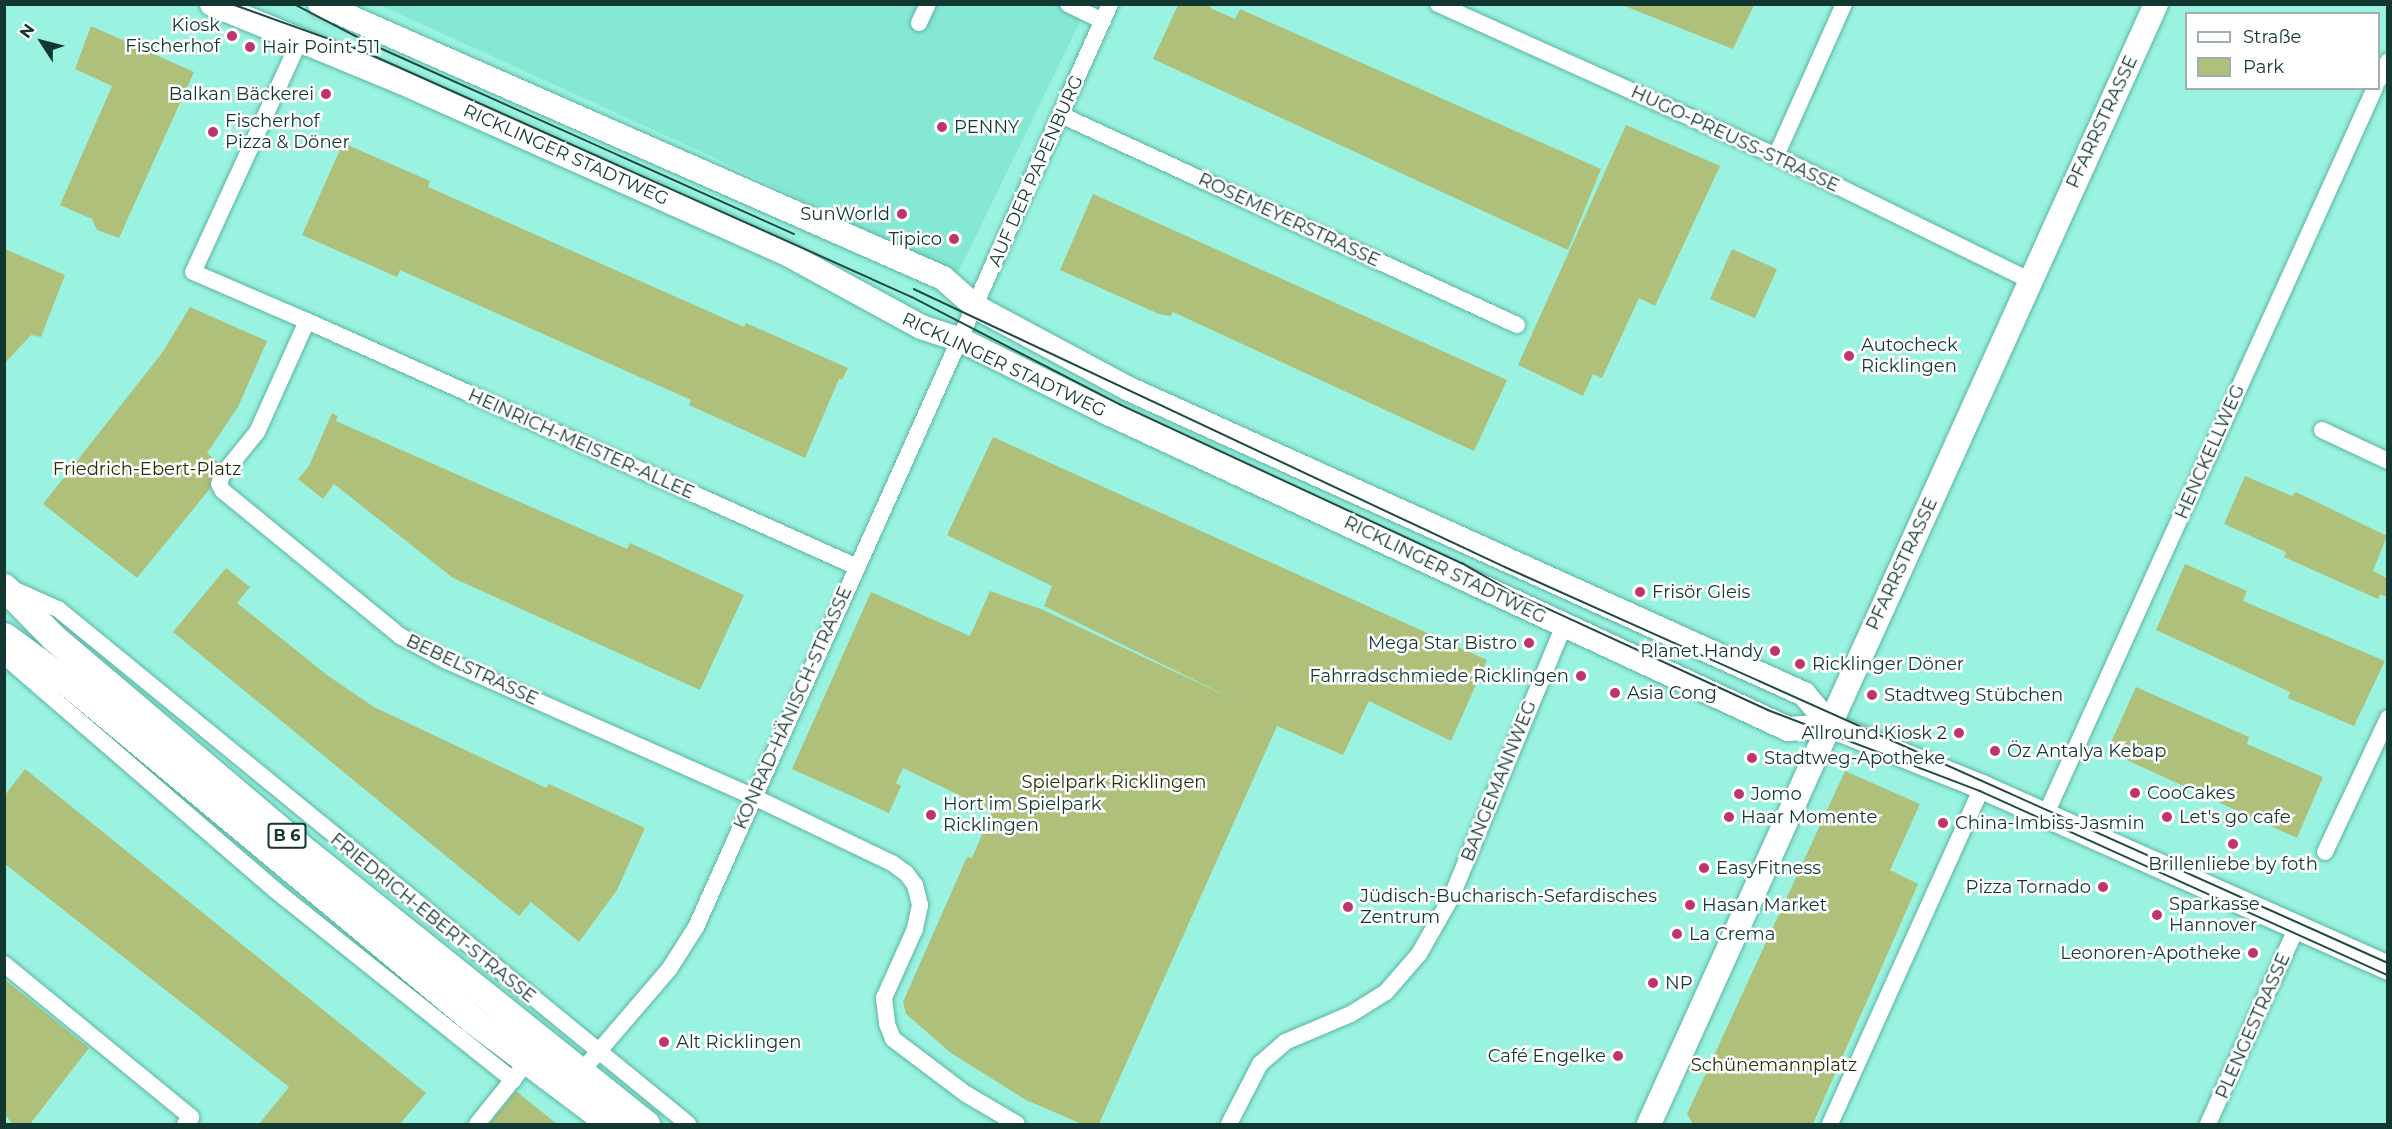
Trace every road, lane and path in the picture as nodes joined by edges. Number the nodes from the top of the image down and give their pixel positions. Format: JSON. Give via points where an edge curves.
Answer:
{"nodes":[{"id":1,"x":212,"y":4,"type":"edge"},
{"id":2,"x":321,"y":4,"type":"edge"},
{"id":3,"x":928,"y":4,"type":"edge"},
{"id":4,"x":1068,"y":4,"type":"edge"},
{"id":5,"x":1110,"y":4,"type":"edge"},
{"id":6,"x":1438,"y":4,"type":"edge"},
{"id":7,"x":1844,"y":4,"type":"edge"},
{"id":8,"x":2156,"y":4,"type":"edge"},
{"id":9,"x":1103,"y":21,"type":"junction"},
{"id":10,"x":919,"y":23,"type":"dead end"},
{"id":11,"x":299,"y":42,"type":"junction"},
{"id":12,"x":2388,"y":61,"type":"edge"},
{"id":13,"x":2380,"y":79,"type":"edge"},
{"id":14,"x":2374,"y":90,"type":"edge"},
{"id":15,"x":1061,"y":115,"type":"junction"},
{"id":16,"x":1776,"y":156,"type":"junction"},
{"id":17,"x":2029,"y":280,"type":"junction"},
{"id":18,"x":307,"y":321,"type":"junction"},
{"id":19,"x":969,"y":323,"type":"junction"},
{"id":20,"x":1517,"y":325,"type":"dead end"},
{"id":21,"x":2322,"y":430,"type":"dead end"},
{"id":22,"x":2388,"y":461,"type":"edge"},
{"id":23,"x":855,"y":566,"type":"junction"},
{"id":24,"x":4,"y":586,"type":"edge"},
{"id":25,"x":1563,"y":627,"type":"junction"},
{"id":26,"x":4,"y":636,"type":"edge"},
{"id":27,"x":4,"y":656,"type":"edge"},
{"id":28,"x":2388,"y":718,"type":"edge"},
{"id":29,"x":1831,"y":726,"type":"junction"},
{"id":30,"x":1982,"y":787,"type":"junction"},
{"id":31,"x":754,"y":797,"type":"junction"},
{"id":32,"x":2045,"y":816,"type":"junction"},
{"id":33,"x":2325,"y":852,"type":"dead end"},
{"id":34,"x":284,"y":881,"type":"junction"},
{"id":35,"x":2297,"y":927,"type":"junction"},
{"id":36,"x":4,"y":964,"type":"edge"},
{"id":37,"x":2388,"y":968,"type":"edge"},
{"id":38,"x":589,"y":1062,"type":"junction"},
{"id":39,"x":521,"y":1070,"type":"junction"},
{"id":40,"x":185,"y":1125,"type":"edge"},
{"id":41,"x":477,"y":1125,"type":"edge"},
{"id":42,"x":611,"y":1125,"type":"edge"},
{"id":43,"x":646,"y":1125,"type":"edge"},
{"id":44,"x":688,"y":1125,"type":"edge"},
{"id":45,"x":1017,"y":1125,"type":"edge"},
{"id":46,"x":1229,"y":1125,"type":"edge"},
{"id":47,"x":1649,"y":1125,"type":"edge"},
{"id":48,"x":1830,"y":1125,"type":"edge"},
{"id":49,"x":2208,"y":1125,"type":"edge"}],
"edges":[{"from":1,"to":11,"type":"street","name":"RICKLINGER STADTWEG"},
{"from":2,"to":19,"type":"street","name":"RICKLINGER STADTWEG","via":[[943,278]]},
{"from":3,"to":10,"type":"street"},
{"from":4,"to":9,"type":"street"},
{"from":5,"to":9,"type":"street","name":"AUF DER PAPENBURG"},
{"from":6,"to":16,"type":"street","name":"HUGO-PREUSS-STRASSE"},
{"from":7,"to":16,"type":"street"},
{"from":8,"to":17,"type":"street","name":"PFARRSTRASSE"},
{"from":9,"to":15,"type":"street","name":"AUF DER PAPENBURG"},
{"from":11,"to":18,"type":"street","via":[[193,272]]},
{"from":11,"to":19,"type":"street","name":"RICKLINGER STADTWEG","via":[[401,82],[791,256],[906,320]]},
{"from":12,"to":13,"type":"street"},
{"from":14,"to":32,"type":"street","name":"HENCKELLWEG"},
{"from":15,"to":19,"type":"street","name":"AUF DER PAPENBURG"},
{"from":15,"to":20,"type":"street","name":"ROSEMEYERSTRASSE"},
{"from":16,"to":17,"type":"street","name":"HUGO-PREUSS-STRASSE"},
{"from":17,"to":29,"type":"street","name":"PFARRSTRASSE","via":[[1840,697]]},
{"from":18,"to":23,"type":"street","name":"HEINRICH-MEISTER-ALLEE"},
{"from":18,"to":31,"type":"street","name":"BEBELSTRASSE","via":[[257,432],[222,475],[219,484],[223,491],[400,636],[447,661]]},
{"from":19,"to":23,"type":"street","name":"KONRAD-HÄNISCH-STRASSE"},
{"from":19,"to":25,"type":"street","name":"RICKLINGER STADTWEG"},
{"from":19,"to":29,"type":"street","name":"RICKLINGER STADTWEG","via":[[1129,389],[1803,694]]},
{"from":21,"to":22,"type":"street"},
{"from":23,"to":31,"type":"street","name":"KONRAD-HÄNISCH-STRASSE"},
{"from":24,"to":38,"type":"main road","name":"FRIEDRICH-EBERT-STRASSE","number":"B 6","via":[[54,638],[309,854]]},
{"from":25,"to":29,"type":"street","name":"RICKLINGER STADTWEG","via":[[1788,729]]},
{"from":25,"to":46,"type":"street","name":"BANGEMANNWEG","via":[[1451,898],[1419,954],[1386,992],[1351,1014],[1285,1042],[1260,1064]]},
{"from":26,"to":34,"type":"main road","number":"B 6","via":[[72,686]]},
{"from":27,"to":34,"type":"street"},
{"from":28,"to":33,"type":"street"},
{"from":29,"to":30,"type":"street","name":"RICKLINGER STADTWEG"},
{"from":29,"to":47,"type":"street","name":"PFARRSTRASSE"},
{"from":30,"to":32,"type":"street","name":"RICKLINGER STADTWEG"},
{"from":30,"to":48,"type":"street"},
{"from":31,"to":38,"type":"street","name":"KONRAD-HÄNISCH-STRASSE","via":[[696,927],[669,968]]},
{"from":31,"to":45,"type":"street","name":"BEBELSTRASSE","via":[[883,858],[906,873],[915,885],[920,905],[915,929],[884,998],[886,1024],[893,1039],[966,1094]]},
{"from":32,"to":35,"type":"street","name":"RICKLINGER STADTWEG"},
{"from":34,"to":39,"type":"main road","number":"B 6","via":[[473,1020]]},
{"from":35,"to":37,"type":"street","name":"RICKLINGER STADTWEG"},
{"from":35,"to":49,"type":"street","name":"PLENGESTRASSE"},
{"from":36,"to":40,"type":"street","via":[[191,1117]]},
{"from":38,"to":43,"type":"main road","name":"FRIEDRICH-EBERT-STRASSE","number":"B 6"},
{"from":38,"to":44,"type":"street","name":"FRIEDRICH-EBERT-STRASSE"},
{"from":39,"to":41,"type":"street"},
{"from":39,"to":42,"type":"main road","number":"B 6"}]}
